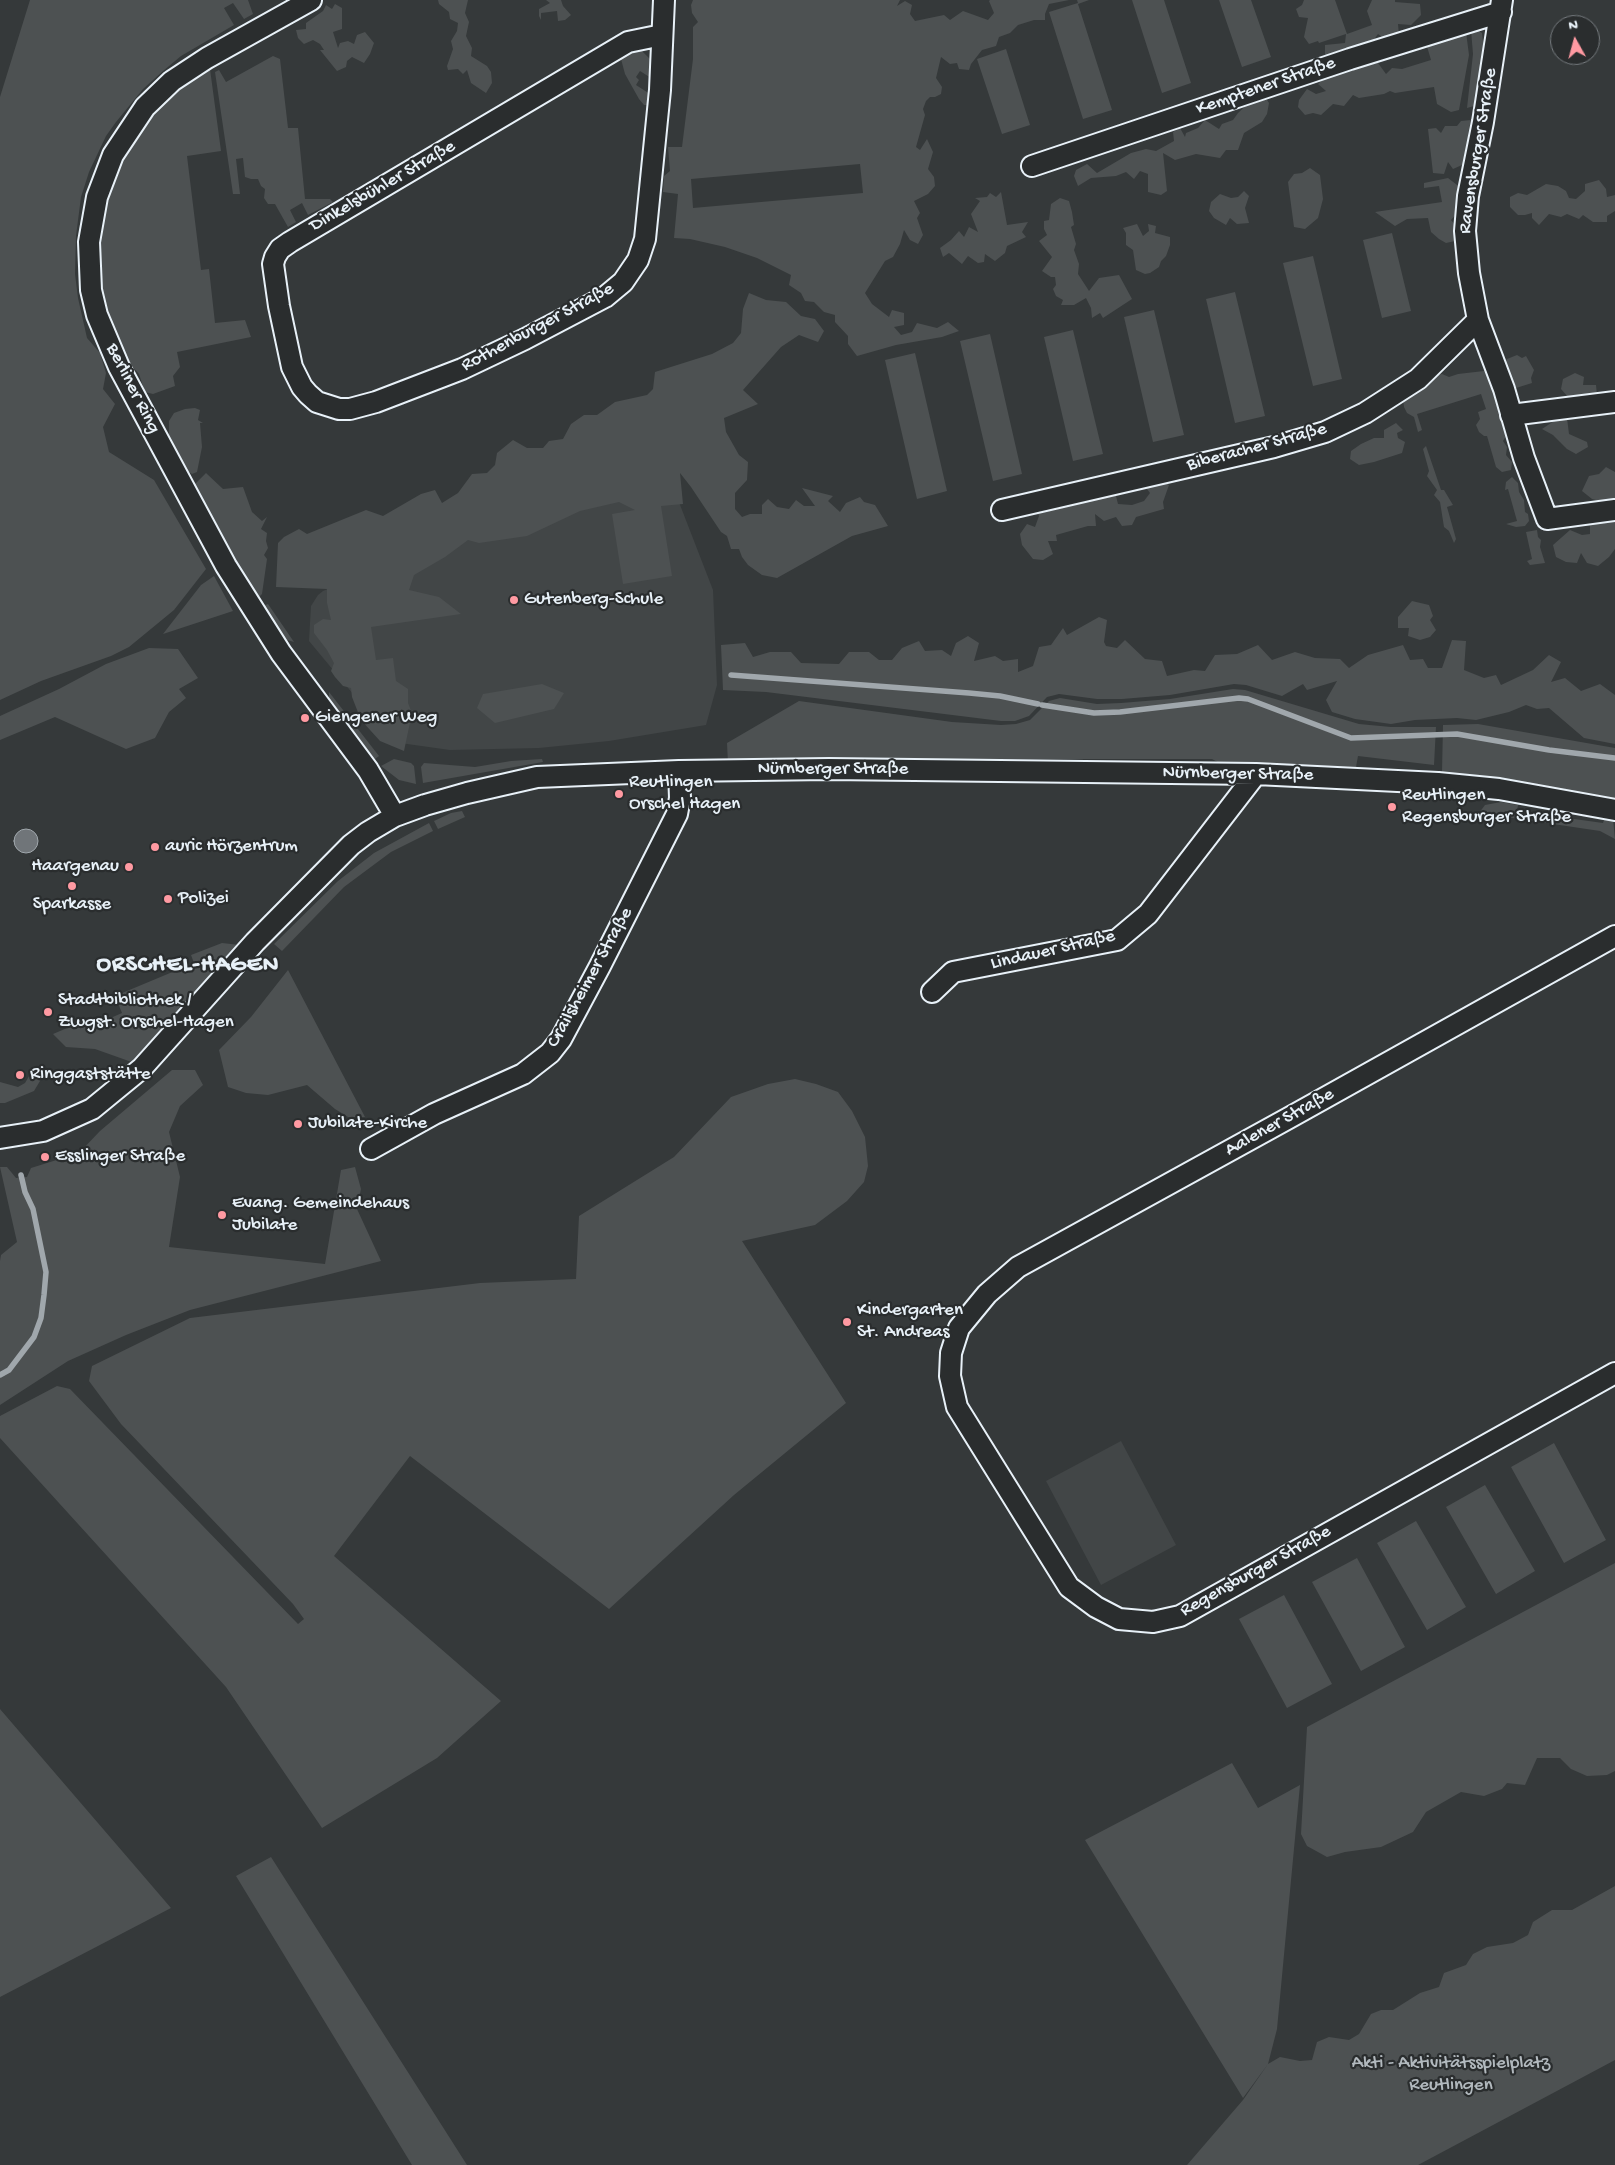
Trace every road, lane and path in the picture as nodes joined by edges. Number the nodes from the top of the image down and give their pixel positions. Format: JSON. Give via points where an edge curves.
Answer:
{"nodes":[{"id":1,"x":310,"y":0,"type":"edge"},
{"id":2,"x":664,"y":0,"type":"edge"},
{"id":3,"x":1502,"y":6,"type":"edge"},
{"id":4,"x":662,"y":35,"type":"junction"},
{"id":5,"x":1032,"y":166,"type":"dead end"},
{"id":6,"x":1478,"y":320,"type":"junction"},
{"id":7,"x":1615,"y":402,"type":"edge"},
{"id":8,"x":350,"y":409,"type":"joint"},
{"id":9,"x":1511,"y":415,"type":"junction"},
{"id":10,"x":1002,"y":510,"type":"dead end"},
{"id":11,"x":1615,"y":510,"type":"edge"},
{"id":12,"x":679,"y":770,"type":"junction"},
{"id":13,"x":1256,"y":774,"type":"junction"},
{"id":14,"x":1615,"y":810,"type":"edge"},
{"id":15,"x":395,"y":816,"type":"junction"},
{"id":16,"x":1615,"y":936,"type":"edge"},
{"id":17,"x":932,"y":992,"type":"dead end"},
{"id":18,"x":0,"y":1138,"type":"edge"},
{"id":19,"x":371,"y":1149,"type":"dead end"},
{"id":20,"x":959,"y":1328,"type":"joint"},
{"id":21,"x":1615,"y":1373,"type":"edge"}],
"edges":[{"from":1,"to":15,"type":"street","name":"Berliner Ring","via":[[200,62],[172,81],[145,107],[113,155],[97,197],[89,242],[91,290],[97,315],[119,366],[226,566],[281,653],[368,770]]},
{"from":2,"to":4,"type":"street","name":"Rothenburger Straße"},
{"from":3,"to":5,"type":"street","name":"Kemptener Straße"},
{"from":3,"to":6,"type":"street","name":"Ravensburger Straße","via":[[1468,196],[1465,231]]},
{"from":4,"to":8,"type":"street","name":"Rothenburger Straße","via":[[658,116],[642,250],[628,276],[605,297],[471,365]]},
{"from":4,"to":8,"type":"street","name":"Dinkelsbühler Straße","via":[[628,42],[280,250],[273,264],[275,281],[288,352],[297,378],[317,402],[333,408]]},
{"from":6,"to":9,"type":"street","name":"Ravensburger Straße"},
{"from":6,"to":10,"type":"street","name":"Biberacher Straße","via":[[1418,379],[1365,413],[1325,432],[1282,445]]},
{"from":7,"to":9,"type":"street"},
{"from":9,"to":11,"type":"street","name":"Ravensburger Straße","via":[[1547,519]]},
{"from":12,"to":13,"type":"street","name":"Nürnberger Straße"},
{"from":12,"to":15,"type":"street","name":"Nürnberger Straße","via":[[537,777],[467,792]]},
{"from":12,"to":19,"type":"street","name":"Crailsheimer Straße","via":[[677,814],[600,966],[561,1039],[550,1053],[523,1074],[434,1114]]},
{"from":13,"to":14,"type":"street","name":"Nürnberger Straße","via":[[1499,789]]},
{"from":13,"to":17,"type":"street","name":"Lindauer Straße","via":[[1148,914],[1117,940],[953,972]]},
{"from":15,"to":18,"type":"street","name":"Nürnberger Straße","via":[[368,832],[335,860],[255,942],[142,1068],[92,1109],[42,1131]]},
{"from":16,"to":20,"type":"street","name":"Aalener Straße","via":[[1018,1266],[987,1294]]},
{"from":20,"to":21,"type":"street","name":"Regensburger Straße","via":[[951,1353],[950,1376],[958,1406],[1069,1587],[1096,1607],[1119,1618],[1153,1622],[1180,1616]]}]}
